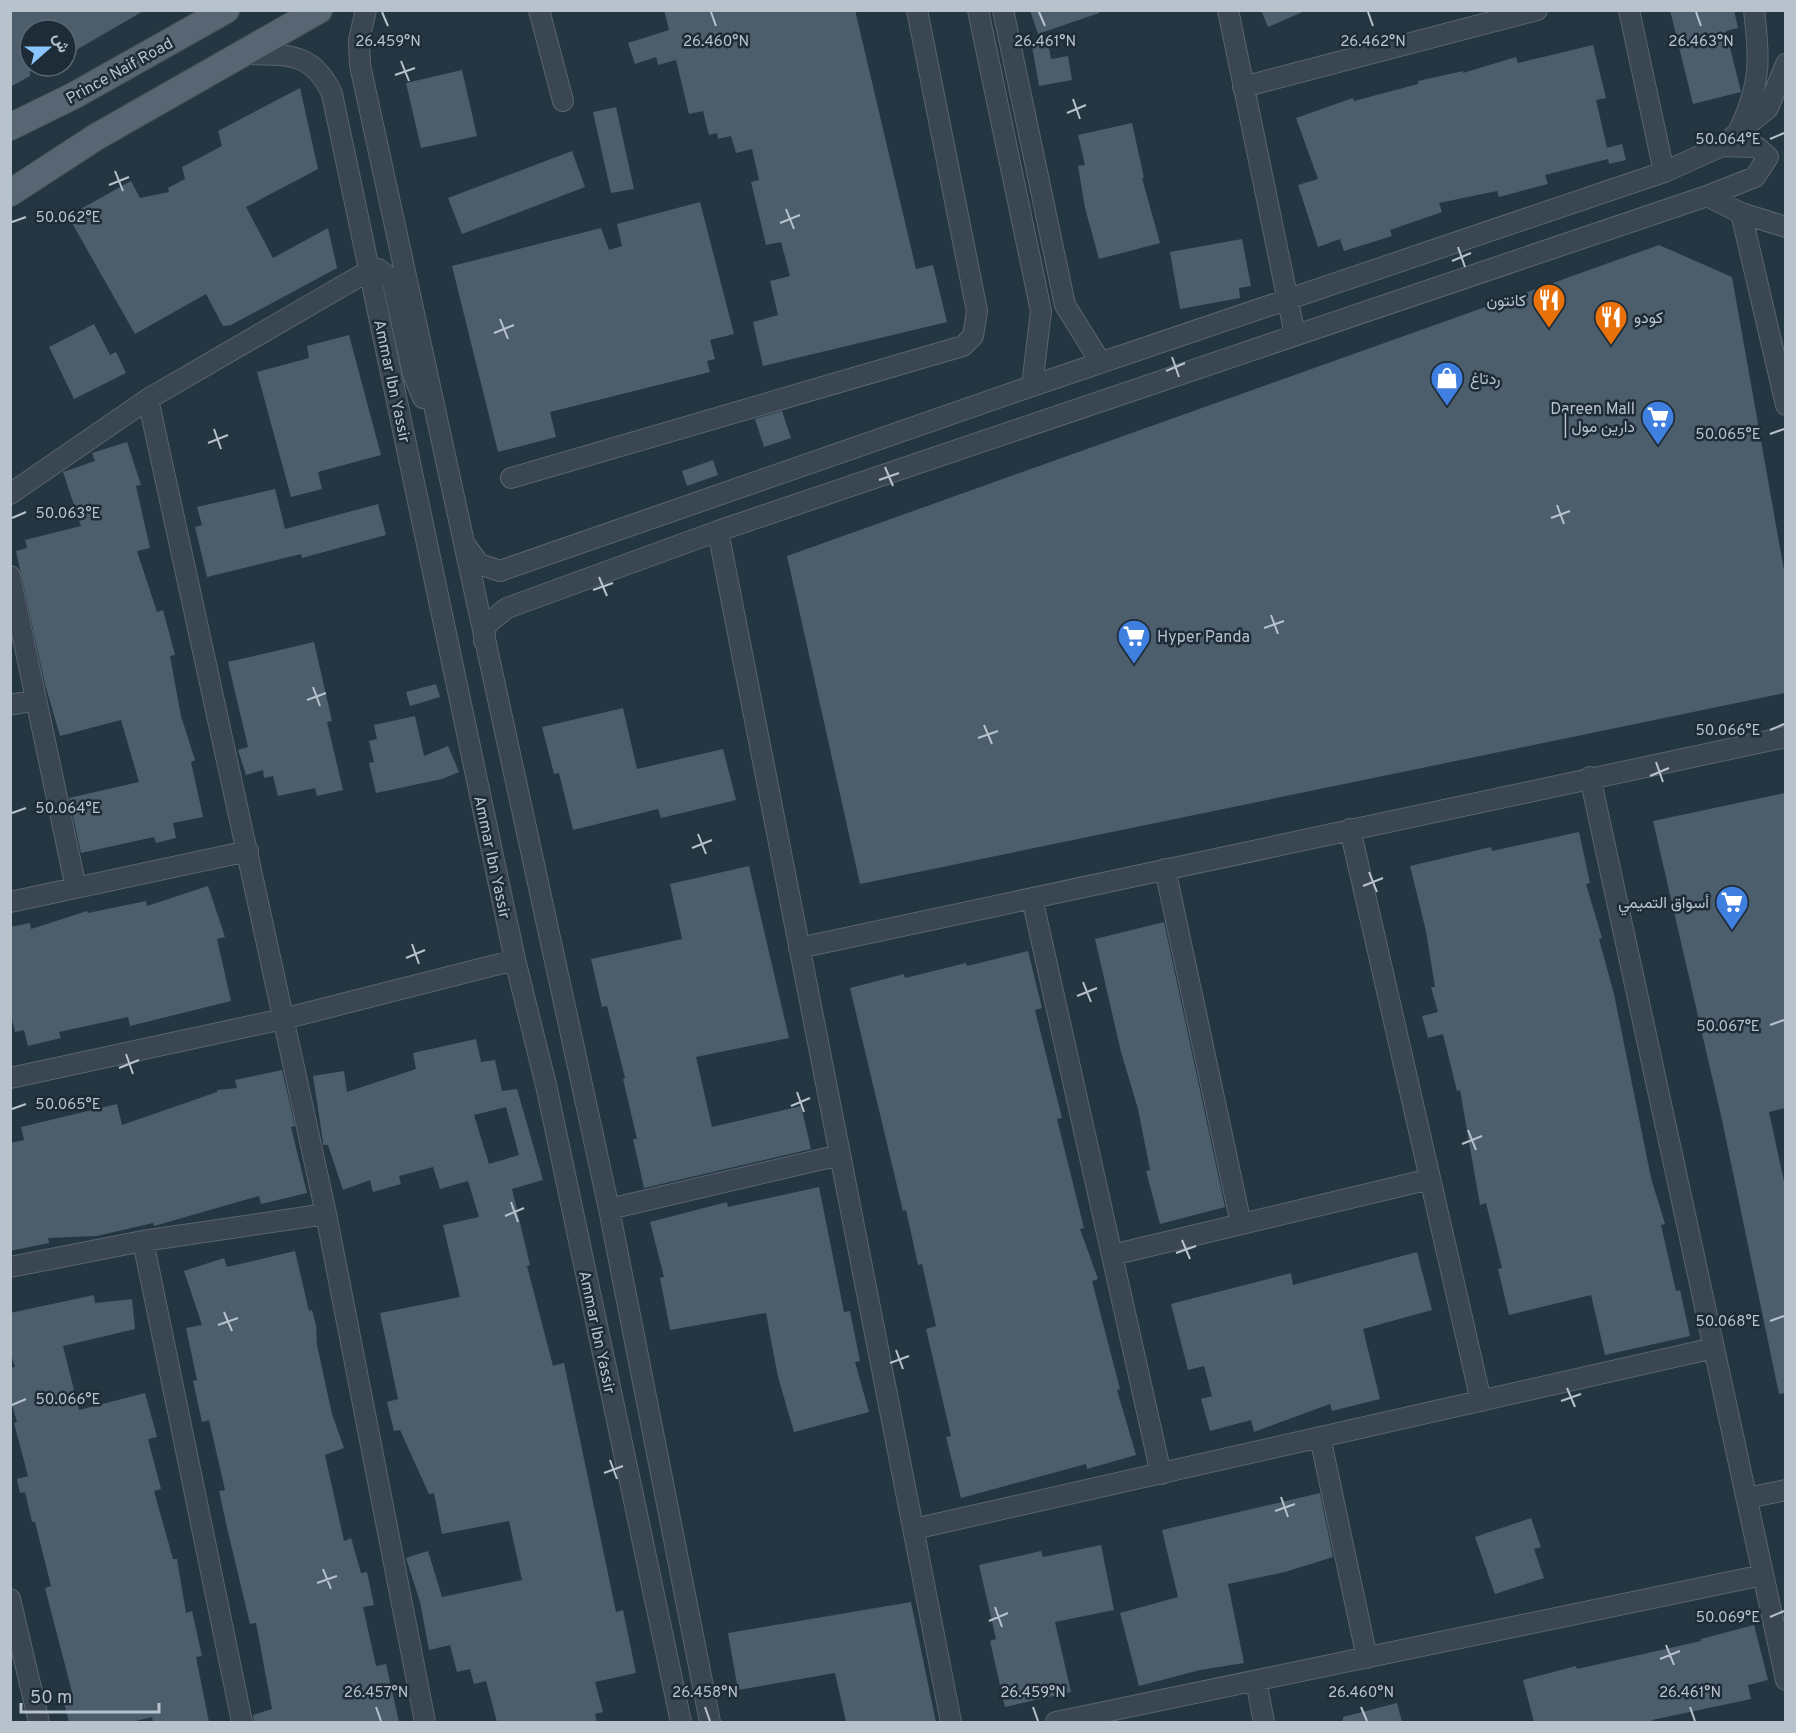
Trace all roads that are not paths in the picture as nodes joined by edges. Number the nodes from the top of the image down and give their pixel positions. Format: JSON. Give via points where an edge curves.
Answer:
{"nodes":[{"id":1,"x":226,"y":10,"type":"edge"},
{"id":2,"x":319,"y":10,"type":"edge"},
{"id":3,"x":366,"y":10,"type":"edge"},
{"id":4,"x":539,"y":10,"type":"edge"},
{"id":5,"x":917,"y":10,"type":"edge"},
{"id":6,"x":978,"y":10,"type":"edge"},
{"id":7,"x":1003,"y":10,"type":"edge"},
{"id":8,"x":1228,"y":10,"type":"edge"},
{"id":9,"x":1537,"y":10,"type":"edge"},
{"id":10,"x":1629,"y":10,"type":"edge"},
{"id":11,"x":1754,"y":10,"type":"edge"},
{"id":12,"x":245,"y":54,"type":"junction"},
{"id":13,"x":1785,"y":64,"type":"edge"},
{"id":14,"x":1243,"y":87,"type":"junction"},
{"id":15,"x":75,"y":95,"type":"junction"},
{"id":16,"x":563,"y":101,"type":"dead end"},
{"id":17,"x":10,"y":127,"type":"edge"},
{"id":18,"x":96,"y":136,"type":"junction"},
{"id":19,"x":10,"y":137,"type":"edge"},
{"id":20,"x":1730,"y":140,"type":"junction"},
{"id":21,"x":1664,"y":172,"type":"junction"},
{"id":22,"x":10,"y":181,"type":"edge"},
{"id":23,"x":10,"y":193,"type":"edge"},
{"id":24,"x":1707,"y":196,"type":"junction"},
{"id":25,"x":1741,"y":213,"type":"junction"},
{"id":26,"x":1785,"y":227,"type":"edge"},
{"id":27,"x":370,"y":270,"type":"junction"},
{"id":28,"x":1287,"y":301,"type":"junction"},
{"id":29,"x":1295,"y":336,"type":"junction"},
{"id":30,"x":1101,"y":363,"type":"junction"},
{"id":31,"x":1032,"y":386,"type":"junction"},
{"id":32,"x":148,"y":399,"type":"junction"},
{"id":33,"x":1785,"y":405,"type":"edge"},
{"id":34,"x":441,"y":442,"type":"junction"},
{"id":35,"x":510,"y":478,"type":"dead end"},
{"id":36,"x":10,"y":495,"type":"edge"},
{"id":37,"x":717,"y":531,"type":"junction"},
{"id":38,"x":463,"y":539,"type":"junction"},
{"id":39,"x":10,"y":576,"type":"edge"},
{"id":40,"x":484,"y":644,"type":"junction"},
{"id":41,"x":36,"y":700,"type":"junction"},
{"id":42,"x":10,"y":705,"type":"edge"},
{"id":43,"x":1785,"y":737,"type":"edge"},
{"id":44,"x":1590,"y":777,"type":"junction"},
{"id":45,"x":1350,"y":829,"type":"junction"},
{"id":46,"x":248,"y":851,"type":"junction"},
{"id":47,"x":1165,"y":869,"type":"junction"},
{"id":48,"x":76,"y":888,"type":"junction"},
{"id":49,"x":1032,"y":898,"type":"junction"},
{"id":50,"x":10,"y":902,"type":"edge"},
{"id":51,"x":800,"y":948,"type":"junction"},
{"id":52,"x":515,"y":960,"type":"junction"},
{"id":53,"x":284,"y":1019,"type":"junction"},
{"id":54,"x":10,"y":1078,"type":"edge"},
{"id":55,"x":840,"y":1155,"type":"junction"},
{"id":56,"x":1430,"y":1179,"type":"junction"},
{"id":57,"x":609,"y":1209,"type":"junction"},
{"id":58,"x":326,"y":1214,"type":"junction"},
{"id":59,"x":1241,"y":1224,"type":"junction"},
{"id":60,"x":143,"y":1241,"type":"junction"},
{"id":61,"x":1112,"y":1255,"type":"junction"},
{"id":62,"x":10,"y":1267,"type":"edge"},
{"id":63,"x":1714,"y":1348,"type":"junction"},
{"id":64,"x":1481,"y":1401,"type":"junction"},
{"id":65,"x":1320,"y":1437,"type":"junction"},
{"id":66,"x":1161,"y":1474,"type":"junction"},
{"id":67,"x":1785,"y":1490,"type":"edge"},
{"id":68,"x":1747,"y":1498,"type":"junction"},
{"id":69,"x":914,"y":1529,"type":"junction"},
{"id":70,"x":1763,"y":1575,"type":"junction"},
{"id":71,"x":10,"y":1599,"type":"edge"},
{"id":72,"x":1366,"y":1658,"type":"junction"},
{"id":73,"x":1785,"y":1680,"type":"edge"},
{"id":74,"x":1256,"y":1681,"type":"junction"},
{"id":75,"x":39,"y":1722,"type":"edge"},
{"id":76,"x":242,"y":1722,"type":"edge"},
{"id":77,"x":425,"y":1722,"type":"edge"},
{"id":78,"x":681,"y":1722,"type":"edge"},
{"id":79,"x":710,"y":1722,"type":"edge"},
{"id":80,"x":951,"y":1722,"type":"edge"},
{"id":81,"x":1056,"y":1722,"type":"edge"},
{"id":82,"x":1264,"y":1722,"type":"edge"}],
"edges":[{"from":1,"to":15,"type":"main road","name":"Prince Naif Road"},
{"from":2,"to":12,"type":"main road"},
{"from":3,"to":34,"type":"street","name":"Ammar Ibn Yassir","via":[[359,40],[360,65]]},
{"from":4,"to":16,"type":"street"},
{"from":5,"to":35,"type":"street","via":[[977,310],[973,336],[963,346]]},
{"from":6,"to":31,"type":"street","via":[[1041,311]]},
{"from":7,"to":30,"type":"street","via":[[1065,305]]},
{"from":8,"to":14,"type":"street"},
{"from":9,"to":14,"type":"street"},
{"from":10,"to":21,"type":"street"},
{"from":11,"to":20,"type":"street","via":[[1758,71],[1755,96]]},
{"from":12,"to":18,"type":"main road"},
{"from":12,"to":27,"type":"street","name":"Ammar Ibn Yassir","via":[[296,57],[316,68],[326,80]]},
{"from":13,"to":20,"type":"street","via":[[1768,108]]},
{"from":14,"to":28,"type":"street"},
{"from":15,"to":17,"type":"main road","name":"Prince Naif Road"},
{"from":15,"to":19,"type":"main road"},
{"from":18,"to":22,"type":"main road"},
{"from":18,"to":23,"type":"main road"},
{"from":20,"to":21,"type":"street"},
{"from":20,"to":24,"type":"street","via":[[1757,147],[1768,158],[1755,177]]},
{"from":21,"to":28,"type":"street"},
{"from":24,"to":25,"type":"street"},
{"from":24,"to":29,"type":"street"},
{"from":25,"to":26,"type":"street"},
{"from":25,"to":33,"type":"street"},
{"from":27,"to":32,"type":"street"},
{"from":27,"to":34,"type":"street","via":[[378,269],[392,279],[413,374]]},
{"from":27,"to":52,"type":"street","name":"Ammar Ibn Yassir"},
{"from":28,"to":29,"type":"street"},
{"from":28,"to":30,"type":"street"},
{"from":29,"to":37,"type":"street"},
{"from":30,"to":31,"type":"street"},
{"from":31,"to":38,"type":"street","via":[[500,571],[479,564]]},
{"from":32,"to":36,"type":"street"},
{"from":32,"to":46,"type":"street"},
{"from":34,"to":38,"type":"street","name":"Ammar Ibn Yassir"},
{"from":37,"to":40,"type":"street","via":[[507,608],[486,626]]},
{"from":37,"to":51,"type":"street"},
{"from":38,"to":40,"type":"street","name":"Ammar Ibn Yassir"},
{"from":39,"to":41,"type":"street"},
{"from":40,"to":57,"type":"street","name":"Ammar Ibn Yassir"},
{"from":41,"to":42,"type":"street"},
{"from":41,"to":48,"type":"street"},
{"from":43,"to":44,"type":"street"},
{"from":44,"to":45,"type":"street"},
{"from":44,"to":63,"type":"street"},
{"from":45,"to":47,"type":"street"},
{"from":45,"to":56,"type":"street"},
{"from":46,"to":48,"type":"street"},
{"from":46,"to":53,"type":"street"},
{"from":47,"to":49,"type":"street"},
{"from":47,"to":59,"type":"street"},
{"from":48,"to":50,"type":"street"},
{"from":49,"to":51,"type":"street"},
{"from":49,"to":61,"type":"street"},
{"from":51,"to":55,"type":"street"},
{"from":52,"to":53,"type":"street"},
{"from":52,"to":78,"type":"street","name":"Ammar Ibn Yassir","via":[[546,1085]]},
{"from":53,"to":54,"type":"street"},
{"from":53,"to":58,"type":"street"},
{"from":55,"to":57,"type":"street"},
{"from":55,"to":69,"type":"street"},
{"from":56,"to":59,"type":"street"},
{"from":56,"to":64,"type":"street"},
{"from":57,"to":79,"type":"street","name":"Ammar Ibn Yassir"},
{"from":58,"to":60,"type":"street"},
{"from":58,"to":77,"type":"street"},
{"from":59,"to":61,"type":"street"},
{"from":60,"to":62,"type":"street"},
{"from":60,"to":76,"type":"street"},
{"from":61,"to":66,"type":"street"},
{"from":63,"to":64,"type":"street"},
{"from":63,"to":68,"type":"street"},
{"from":64,"to":65,"type":"street"},
{"from":65,"to":66,"type":"street"},
{"from":65,"to":72,"type":"street"},
{"from":66,"to":69,"type":"street"},
{"from":67,"to":68,"type":"street"},
{"from":68,"to":70,"type":"street"},
{"from":69,"to":80,"type":"street"},
{"from":70,"to":72,"type":"street"},
{"from":70,"to":73,"type":"street"},
{"from":71,"to":75,"type":"street"},
{"from":72,"to":74,"type":"street"},
{"from":74,"to":81,"type":"street"},
{"from":74,"to":82,"type":"street"}]}
